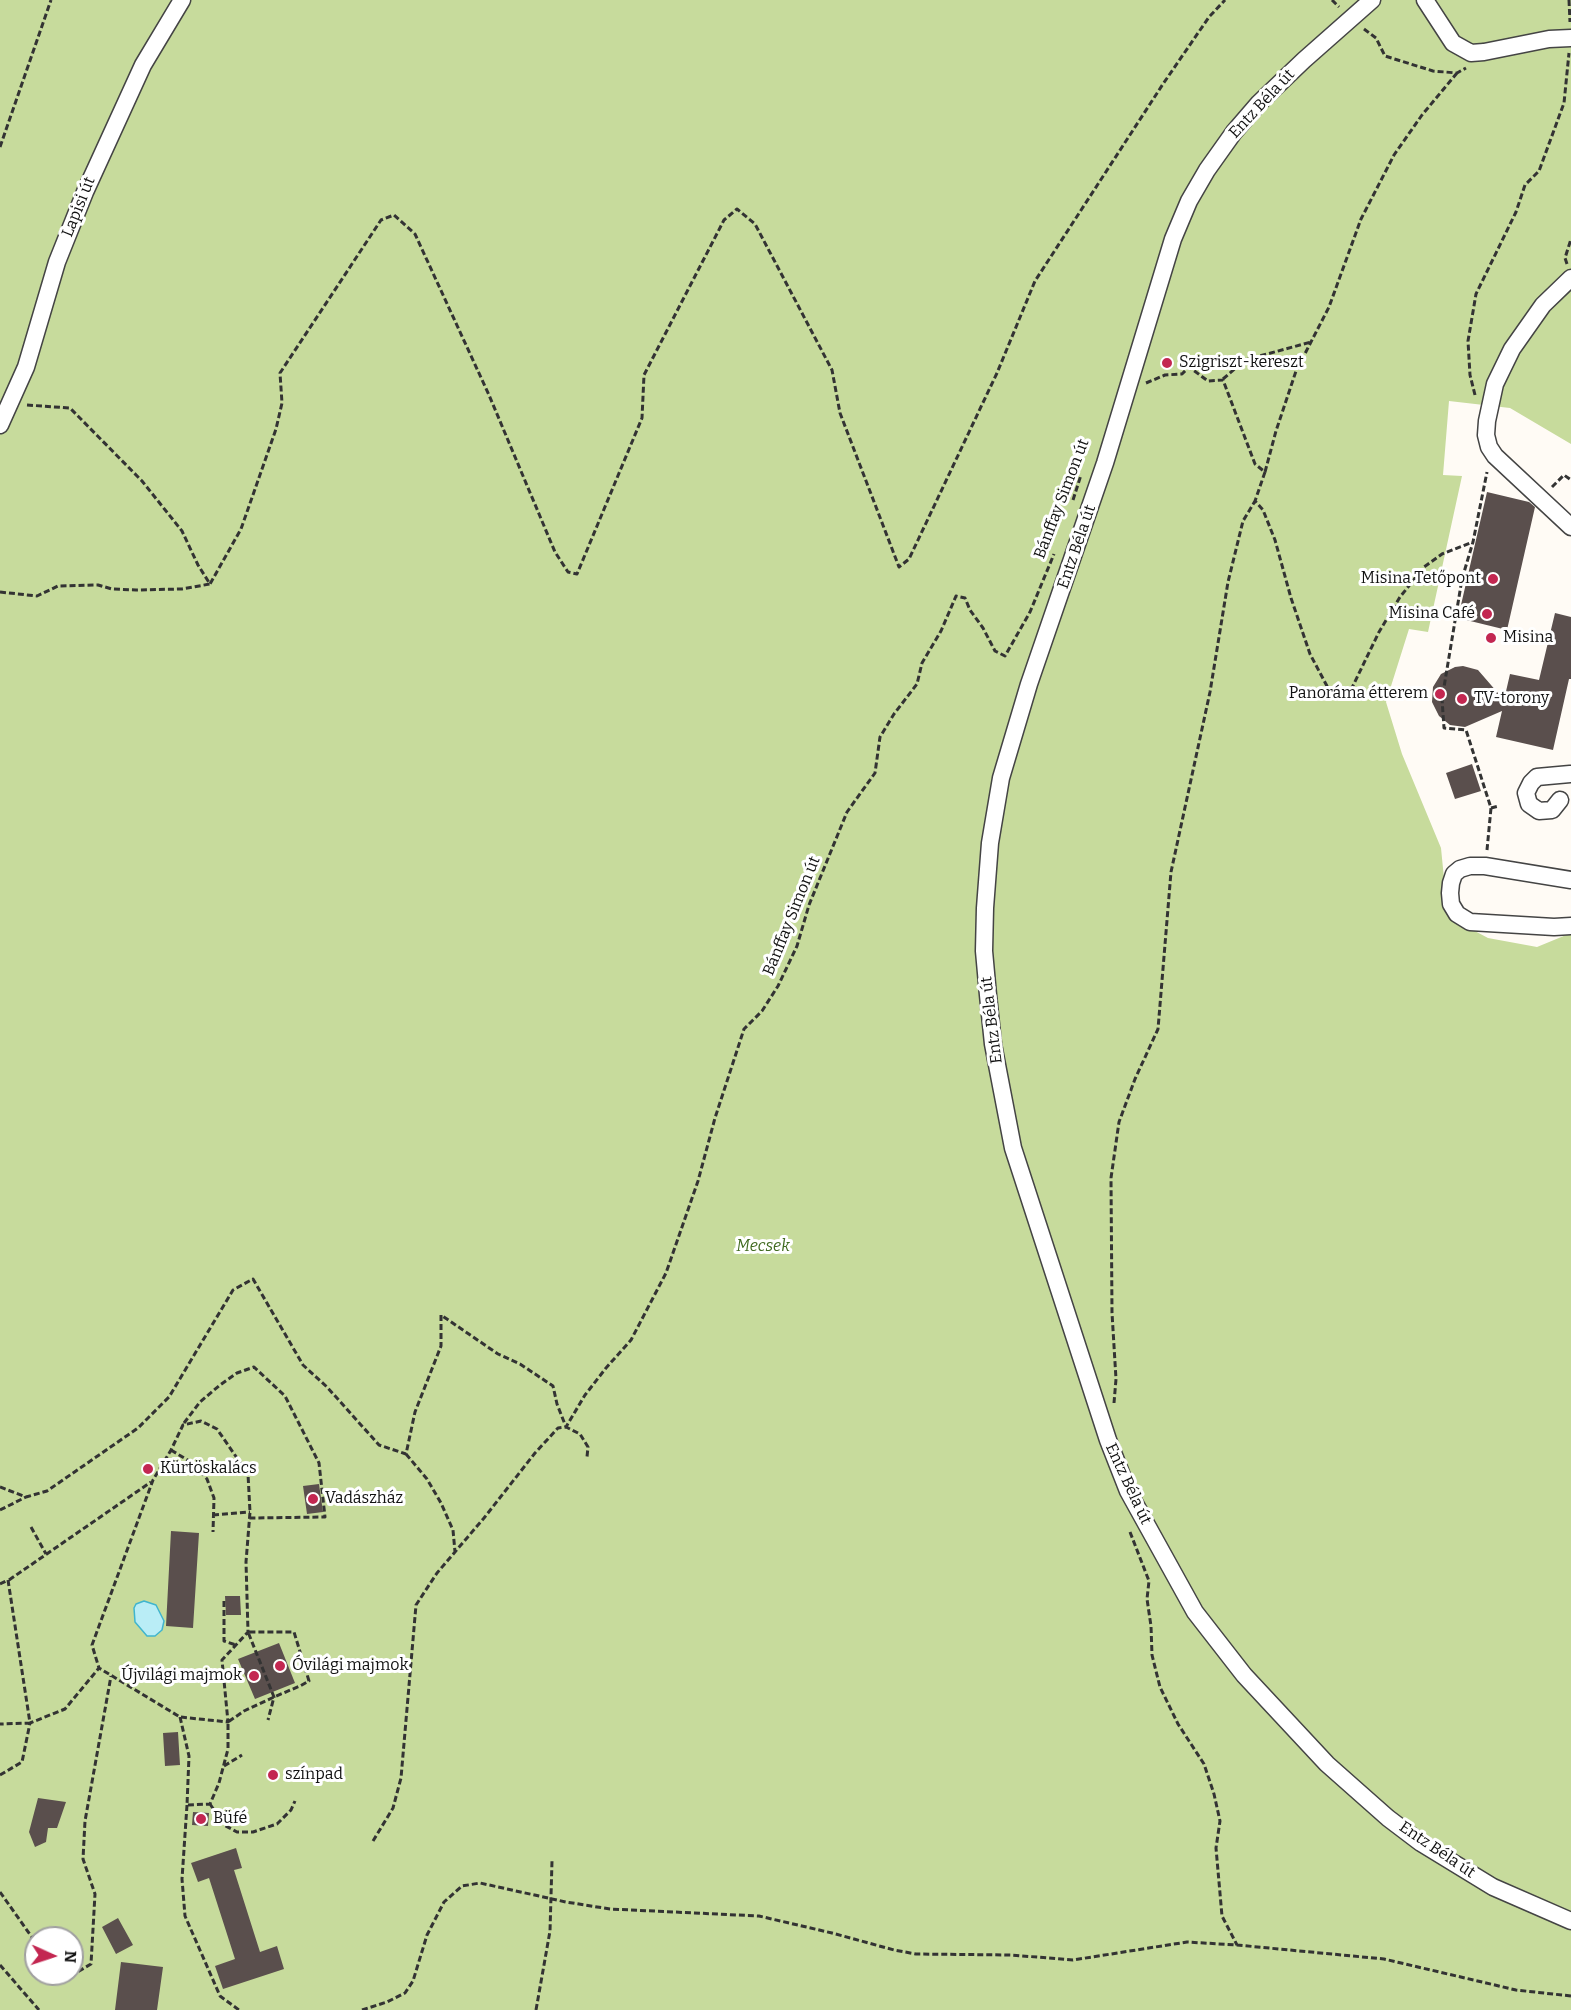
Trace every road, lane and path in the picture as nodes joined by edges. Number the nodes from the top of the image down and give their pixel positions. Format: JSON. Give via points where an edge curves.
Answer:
{"nodes":[{"id":1,"x":51,"y":0,"type":"edge"},
{"id":2,"x":182,"y":0,"type":"edge"},
{"id":3,"x":1225,"y":0,"type":"edge"},
{"id":4,"x":1372,"y":0,"type":"edge"},
{"id":5,"x":1425,"y":0,"type":"edge"},
{"id":6,"x":1569,"y":0,"type":"edge"},
{"id":7,"x":1570,"y":41,"type":"edge"},
{"id":8,"x":1457,"y":73,"type":"dead end"},
{"id":9,"x":0,"y":147,"type":"edge"},
{"id":10,"x":1571,"y":239,"type":"edge"},
{"id":11,"x":1570,"y":273,"type":"edge"},
{"id":12,"x":1311,"y":342,"type":"junction"},
{"id":13,"x":1223,"y":380,"type":"junction"},
{"id":14,"x":1128,"y":389,"type":"junction"},
{"id":15,"x":1475,"y":396,"type":"dead end"},
{"id":16,"x":10,"y":403,"type":"junction"},
{"id":17,"x":0,"y":425,"type":"edge"},
{"id":18,"x":1489,"y":447,"type":"junction"},
{"id":19,"x":1085,"y":467,"type":"dead end"},
{"id":20,"x":1265,"y":472,"type":"junction"},
{"id":21,"x":1571,"y":480,"type":"edge"},
{"id":22,"x":1540,"y":498,"type":"junction"},
{"id":23,"x":1255,"y":501,"type":"junction"},
{"id":24,"x":1070,"y":509,"type":"dead end"},
{"id":25,"x":1571,"y":527,"type":"edge"},
{"id":26,"x":1473,"y":542,"type":"junction"},
{"id":27,"x":1056,"y":551,"type":"dead end"},
{"id":28,"x":210,"y":585,"type":"junction"},
{"id":29,"x":0,"y":592,"type":"edge"},
{"id":30,"x":1570,"y":773,"type":"edge"},
{"id":31,"x":1560,"y":800,"type":"junction"},
{"id":32,"x":1499,"y":806,"type":"dead end"},
{"id":33,"x":1491,"y":808,"type":"junction"},
{"id":34,"x":1550,"y":817,"type":"dead end"},
{"id":35,"x":1485,"y":866,"type":"junction"},
{"id":36,"x":1571,"y":880,"type":"edge"},
{"id":37,"x":1571,"y":926,"type":"edge"},
{"id":38,"x":1114,"y":1410,"type":"dead end"},
{"id":39,"x":183,"y":1425,"type":"junction"},
{"id":40,"x":566,"y":1427,"type":"junction"},
{"id":41,"x":171,"y":1450,"type":"junction"},
{"id":42,"x":406,"y":1454,"type":"junction"},
{"id":43,"x":587,"y":1457,"type":"dead end"},
{"id":44,"x":153,"y":1480,"type":"junction"},
{"id":45,"x":0,"y":1487,"type":"edge"},
{"id":46,"x":26,"y":1497,"type":"junction"},
{"id":47,"x":0,"y":1510,"type":"edge"},
{"id":48,"x":250,"y":1512,"type":"junction"},
{"id":49,"x":213,"y":1515,"type":"junction"},
{"id":50,"x":249,"y":1518,"type":"junction"},
{"id":51,"x":1130,"y":1523,"type":"dead end"},
{"id":52,"x":32,"y":1527,"type":"dead end"},
{"id":53,"x":213,"y":1532,"type":"dead end"},
{"id":54,"x":455,"y":1552,"type":"junction"},
{"id":55,"x":46,"y":1554,"type":"junction"},
{"id":56,"x":8,"y":1580,"type":"junction"},
{"id":57,"x":0,"y":1584,"type":"edge"},
{"id":58,"x":224,"y":1601,"type":"dead end"},
{"id":59,"x":248,"y":1632,"type":"junction"},
{"id":60,"x":236,"y":1645,"type":"junction"},
{"id":61,"x":99,"y":1668,"type":"junction"},
{"id":62,"x":111,"y":1676,"type":"junction"},
{"id":63,"x":274,"y":1697,"type":"junction"},
{"id":64,"x":180,"y":1717,"type":"junction"},
{"id":65,"x":268,"y":1720,"type":"dead end"},
{"id":66,"x":228,"y":1722,"type":"junction"},
{"id":67,"x":30,"y":1723,"type":"junction"},
{"id":68,"x":0,"y":1724,"type":"edge"},
{"id":69,"x":242,"y":1755,"type":"dead end"},
{"id":70,"x":224,"y":1766,"type":"junction"},
{"id":71,"x":0,"y":1775,"type":"edge"},
{"id":72,"x":295,"y":1801,"type":"dead end"},
{"id":73,"x":210,"y":1804,"type":"junction"},
{"id":74,"x":187,"y":1805,"type":"junction"},
{"id":75,"x":373,"y":1841,"type":"dead end"},
{"id":76,"x":552,"y":1861,"type":"dead end"},
{"id":77,"x":0,"y":1892,"type":"edge"},
{"id":78,"x":552,"y":1899,"type":"junction"},
{"id":79,"x":1571,"y":1921,"type":"edge"},
{"id":80,"x":24,"y":1926,"type":"edge"},
{"id":81,"x":1237,"y":1945,"type":"junction"},
{"id":82,"x":0,"y":1965,"type":"edge"},
{"id":83,"x":84,"y":1968,"type":"edge"},
{"id":84,"x":1571,"y":1996,"type":"edge"},
{"id":85,"x":39,"y":2010,"type":"edge"},
{"id":86,"x":239,"y":2010,"type":"edge"},
{"id":87,"x":362,"y":2010,"type":"edge"},
{"id":88,"x":536,"y":2010,"type":"edge"}],
"edges":[{"from":1,"to":9,"type":"path"},
{"from":2,"to":16,"type":"street","name":"Lapisi út","via":[[143,65],[85,192],[57,262],[26,367]]},
{"from":3,"to":28,"type":"path","via":[[1163,84],[1035,281],[997,373],[909,559],[899,567],[840,413],[832,370],[756,224],[737,209],[724,220],[644,375],[642,418],[577,574],[568,572],[555,552],[415,234],[394,215],[381,220],[280,374],[282,403],[276,429],[241,529]]},
{"from":4,"to":14,"type":"street","name":"Entz Béla út","via":[[1259,104],[1207,170],[1173,239]]},
{"from":5,"to":7,"type":"street","via":[[1453,43],[1471,53],[1549,39]]},
{"from":6,"to":7,"type":"path"},
{"from":7,"to":15,"type":"path","via":[[1563,104],[1539,171],[1525,184],[1516,212],[1476,294],[1468,341]]},
{"from":8,"to":12,"type":"path","via":[[1394,155],[1361,219],[1329,308]]},
{"from":10,"to":11,"type":"path","via":[[1565,258]]},
{"from":11,"to":18,"type":"street","via":[[1512,348],[1493,393],[1487,421]]},
{"from":12,"to":13,"type":"path","via":[[1245,360]]},
{"from":12,"to":20,"type":"path","via":[[1296,371]]},
{"from":13,"to":14,"type":"path","via":[[1208,381],[1189,368],[1182,374],[1165,375]]},
{"from":13,"to":20,"type":"path","via":[[1255,464]]},
{"from":14,"to":79,"type":"street","name":"Entz Béla út","via":[[1029,684],[994,810],[984,951],[993,1044],[1013,1148],[1128,1491],[1195,1612],[1244,1675],[1304,1740],[1389,1818],[1493,1887]]},
{"from":16,"to":17,"type":"street","name":"Lapisi út"},
{"from":16,"to":28,"type":"path","via":[[70,408],[142,480],[182,531]]},
{"from":18,"to":22,"type":"street","via":[[1512,475]]},
{"from":18,"to":26,"type":"path"},
{"from":19,"to":24,"type":"path","name":"Bánffay Simon út"},
{"from":20,"to":23,"type":"path"},
{"from":21,"to":22,"type":"path","via":[[1564,475]]},
{"from":22,"to":25,"type":"street"},
{"from":23,"to":26,"type":"path","via":[[1263,510],[1275,540],[1310,654],[1328,688],[1348,696],[1379,632],[1424,567],[1442,554]]},
{"from":23,"to":38,"type":"path","via":[[1243,521],[1228,582],[1210,692],[1172,872],[1158,1029],[1119,1122],[1110,1178]]},
{"from":26,"to":33,"type":"path","via":[[1462,579],[1446,670],[1443,718],[1444,728],[1466,730]]},
{"from":27,"to":40,"type":"path","name":"Bánffay Simon út","via":[[1030,612],[1005,656],[995,651],[965,598],[956,596],[922,663],[917,684],[880,737],[875,773],[847,812],[809,905],[797,946],[762,1011],[744,1029],[666,1273],[631,1340],[585,1395]]},
{"from":28,"to":29,"type":"path","via":[[136,590],[98,585],[58,586],[36,596]]},
{"from":30,"to":31,"type":"street"},
{"from":30,"to":31,"type":"street","via":[[1538,777],[1526,793],[1528,804],[1539,811],[1552,810]]},
{"from":31,"to":34,"type":"street"},
{"from":32,"to":33,"type":"path"},
{"from":33,"to":35,"type":"path"},
{"from":35,"to":36,"type":"street"},
{"from":35,"to":37,"type":"street","via":[[1460,870],[1450,883],[1451,904],[1462,918],[1470,922]]},
{"from":39,"to":41,"type":"path"},
{"from":39,"to":48,"type":"path","via":[[201,1421],[217,1429],[248,1474]]},
{"from":39,"to":50,"type":"path","via":[[200,1402],[220,1385],[237,1373],[254,1368],[285,1396],[319,1463],[325,1517]]},
{"from":40,"to":42,"type":"path","via":[[553,1386],[441,1315],[441,1346],[415,1412]]},
{"from":40,"to":43,"type":"path","via":[[580,1434],[588,1447]]},
{"from":40,"to":54,"type":"path","via":[[558,1428],[535,1453]]},
{"from":41,"to":44,"type":"path"},
{"from":41,"to":49,"type":"path","via":[[194,1464],[207,1479],[214,1498]]},
{"from":42,"to":46,"type":"path","via":[[379,1445],[303,1365],[252,1279],[233,1290],[169,1397],[138,1428],[47,1491]]},
{"from":42,"to":54,"type":"path","via":[[441,1503],[453,1530]]},
{"from":44,"to":55,"type":"path"},
{"from":44,"to":61,"type":"path","via":[[92,1646]]},
{"from":45,"to":46,"type":"path"},
{"from":46,"to":47,"type":"path"},
{"from":48,"to":49,"type":"path"},
{"from":48,"to":50,"type":"path"},
{"from":49,"to":53,"type":"path"},
{"from":50,"to":59,"type":"path"},
{"from":51,"to":81,"type":"path","via":[[1130,1534],[1149,1581],[1152,1655],[1160,1687],[1203,1764],[1214,1794],[1220,1821],[1216,1848],[1222,1916]]},
{"from":52,"to":55,"type":"path"},
{"from":54,"to":75,"type":"path","via":[[416,1605],[401,1778],[393,1808]]},
{"from":55,"to":56,"type":"path"},
{"from":56,"to":57,"type":"path"},
{"from":56,"to":67,"type":"path"},
{"from":58,"to":60,"type":"path","via":[[224,1641]]},
{"from":59,"to":60,"type":"path"},
{"from":59,"to":63,"type":"path"},
{"from":59,"to":63,"type":"path","via":[[294,1632],[309,1681]]},
{"from":60,"to":66,"type":"path","via":[[222,1660]]},
{"from":61,"to":62,"type":"path"},
{"from":61,"to":67,"type":"path","via":[[65,1709]]},
{"from":62,"to":64,"type":"path"},
{"from":62,"to":83,"type":"path","via":[[85,1821],[83,1859],[94,1894],[91,1964]]},
{"from":63,"to":65,"type":"path"},
{"from":63,"to":66,"type":"path"},
{"from":64,"to":66,"type":"path"},
{"from":64,"to":74,"type":"path","via":[[189,1756]]},
{"from":66,"to":70,"type":"path"},
{"from":67,"to":68,"type":"path"},
{"from":67,"to":71,"type":"path","via":[[22,1762]]},
{"from":69,"to":70,"type":"path"},
{"from":70,"to":73,"type":"path"},
{"from":72,"to":73,"type":"path","via":[[277,1824],[253,1832],[237,1832],[224,1825]]},
{"from":73,"to":74,"type":"path"},
{"from":74,"to":86,"type":"path","via":[[182,1879],[185,1916],[220,1996]]},
{"from":76,"to":78,"type":"path"},
{"from":77,"to":80,"type":"path"},
{"from":78,"to":81,"type":"path","via":[[609,1909],[759,1916],[916,1954],[1073,1960],[1187,1942]]},
{"from":78,"to":87,"type":"path","via":[[480,1883],[462,1886],[444,1902],[405,1993]]},
{"from":78,"to":88,"type":"path"},
{"from":81,"to":84,"type":"path","via":[[1384,1959],[1516,1990]]},
{"from":82,"to":85,"type":"path"}]}
